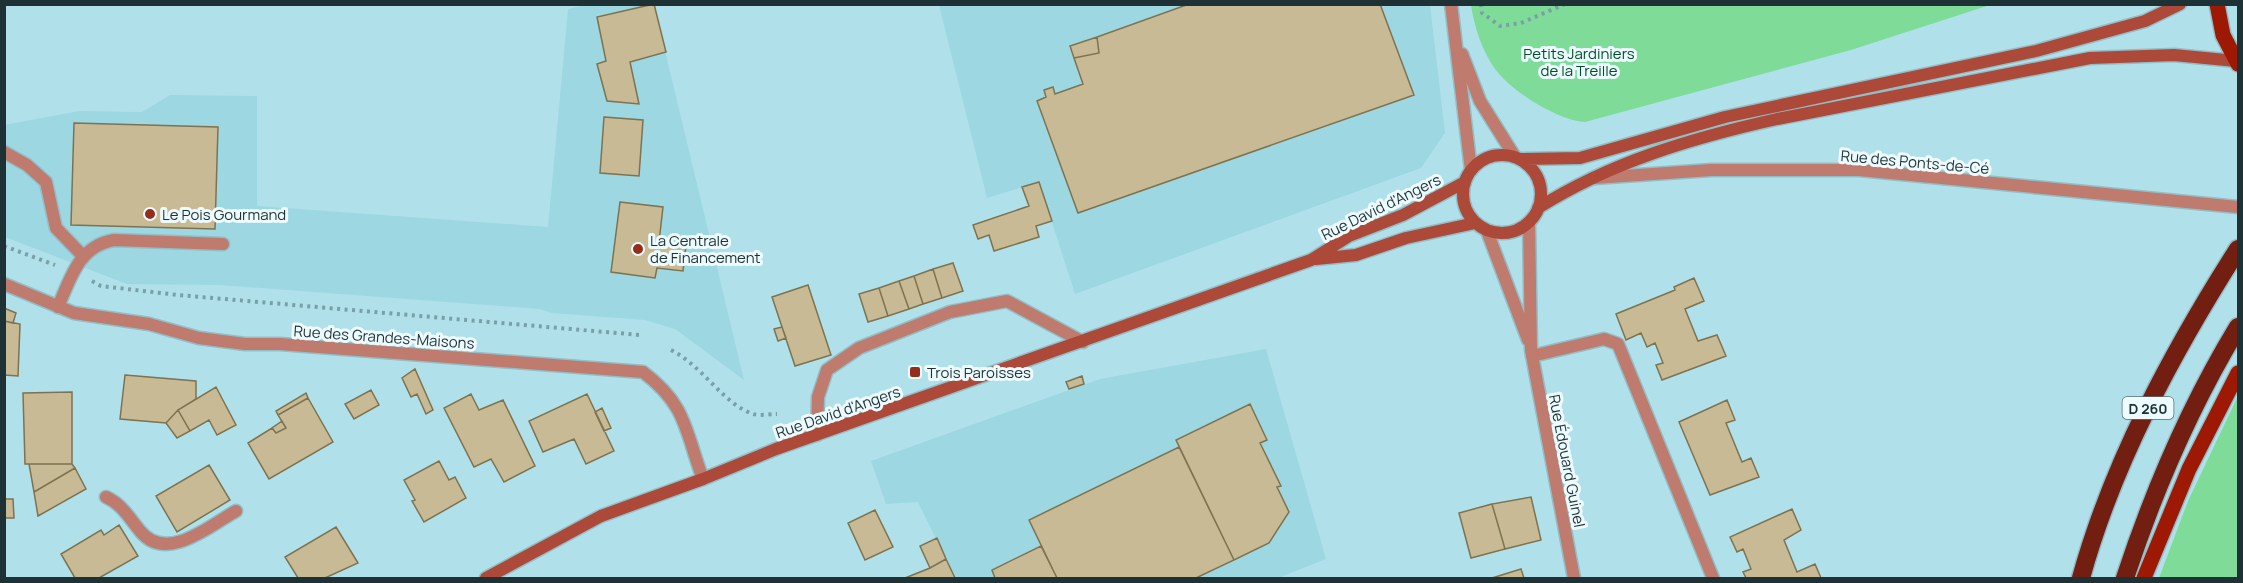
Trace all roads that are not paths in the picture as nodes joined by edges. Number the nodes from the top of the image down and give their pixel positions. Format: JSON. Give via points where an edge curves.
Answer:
{"nodes":[{"id":1,"x":1450,"y":4,"type":"edge"},
{"id":2,"x":2180,"y":4,"type":"edge"},
{"id":3,"x":2217,"y":4,"type":"edge"},
{"id":4,"x":1454,"y":33,"type":"junction"},
{"id":5,"x":2237,"y":63,"type":"edge"},
{"id":6,"x":4,"y":152,"type":"edge"},
{"id":7,"x":1517,"y":158,"type":"junction"},
{"id":8,"x":1471,"y":170,"type":"junction"},
{"id":9,"x":1589,"y":179,"type":"junction"},
{"id":10,"x":1465,"y":182,"type":"junction"},
{"id":11,"x":2238,"y":207,"type":"edge"},
{"id":12,"x":1538,"y":208,"type":"junction"},
{"id":13,"x":1529,"y":222,"type":"junction"},
{"id":14,"x":1475,"y":223,"type":"junction"},
{"id":15,"x":1487,"y":231,"type":"junction"},
{"id":16,"x":223,"y":244,"type":"dead end"},
{"id":17,"x":2238,"y":249,"type":"edge"},
{"id":18,"x":82,"y":255,"type":"junction"},
{"id":19,"x":1311,"y":260,"type":"junction"},
{"id":20,"x":4,"y":284,"type":"edge"},
{"id":21,"x":58,"y":307,"type":"junction"},
{"id":22,"x":2238,"y":327,"type":"edge"},
{"id":23,"x":1083,"y":342,"type":"junction"},
{"id":24,"x":1532,"y":353,"type":"junction"},
{"id":25,"x":2238,"y":373,"type":"edge"},
{"id":26,"x":817,"y":435,"type":"junction"},
{"id":27,"x":703,"y":479,"type":"junction"},
{"id":28,"x":106,"y":497,"type":"dead end"},
{"id":29,"x":236,"y":511,"type":"dead end"},
{"id":30,"x":501,"y":575,"type":"edge"},
{"id":31,"x":486,"y":579,"type":"edge"},
{"id":32,"x":1574,"y":579,"type":"edge"},
{"id":33,"x":1713,"y":579,"type":"edge"},
{"id":34,"x":2081,"y":579,"type":"edge"},
{"id":35,"x":2125,"y":579,"type":"edge"},
{"id":36,"x":2144,"y":579,"type":"edge"}],
"edges":[{"from":1,"to":4,"type":"street"},
{"from":2,"to":7,"type":"main road","via":[[2145,21],[2036,51],[1725,117],[1589,156]]},
{"from":3,"to":5,"type":"main road","via":[[2223,35]]},
{"from":4,"to":7,"type":"street","via":[[1480,101]]},
{"from":4,"to":8,"type":"street"},
{"from":5,"to":9,"type":"main road","via":[[2207,56],[2152,54],[2058,63],[1728,130],[1636,159]]},
{"from":6,"to":18,"type":"street","via":[[46,182],[56,228]]},
{"from":7,"to":8,"type":"main road","via":[[1491,157]]},
{"from":7,"to":12,"type":"main road","via":[[1536,177],[1541,196]]},
{"from":8,"to":10,"type":"main road"},
{"from":9,"to":11,"type":"street","name":"Rue des Ponts-de-Cé","via":[[1711,170],[1859,170]]},
{"from":9,"to":12,"type":"main road"},
{"from":10,"to":14,"type":"main road","via":[[1464,204]]},
{"from":10,"to":19,"type":"main road","name":"Rue David d'Angers","via":[[1403,215],[1349,236]]},
{"from":12,"to":13,"type":"main road"},
{"from":13,"to":15,"type":"main road","via":[[1506,233]]},
{"from":13,"to":24,"type":"street","name":"Rue Édouard Guinel"},
{"from":14,"to":15,"type":"main road"},
{"from":14,"to":19,"type":"main road","name":"Rue David d'Angers","via":[[1406,238],[1356,255]]},
{"from":15,"to":24,"type":"street","name":"Rue Édouard Guinel"},
{"from":16,"to":18,"type":"street","via":[[114,240]]},
{"from":17,"to":34,"type":"highway","number":"D 260","via":[[2151,402],[2102,515]]},
{"from":18,"to":21,"type":"street"},
{"from":19,"to":23,"type":"main road","name":"Rue David d'Angers"},
{"from":20,"to":21,"type":"street","name":"Rue des Grandes-Maisons"},
{"from":21,"to":27,"type":"street","name":"Rue des Grandes-Maisons","via":[[199,338],[246,344],[643,372],[673,398]]},
{"from":22,"to":35,"type":"highway","number":"D 260","via":[[2163,471]]},
{"from":23,"to":26,"type":"main road","name":"Rue David d'Angers"},
{"from":23,"to":26,"type":"street","via":[[1007,301],[950,312],[859,348],[827,370],[818,397]]},
{"from":24,"to":32,"type":"street","name":"Rue Édouard Guinel"},
{"from":24,"to":33,"type":"street","via":[[1604,339],[1618,344]]},
{"from":25,"to":36,"type":"main road","via":[[2189,469]]},
{"from":26,"to":27,"type":"main road","name":"Rue David d'Angers"},
{"from":27,"to":30,"type":"main road","name":"Rue David d'Angers","via":[[601,516]]},
{"from":28,"to":29,"type":"street","via":[[119,503],[143,535],[156,543],[178,544]]},
{"from":30,"to":31,"type":"main road","name":"Rue David d'Angers"}]}
